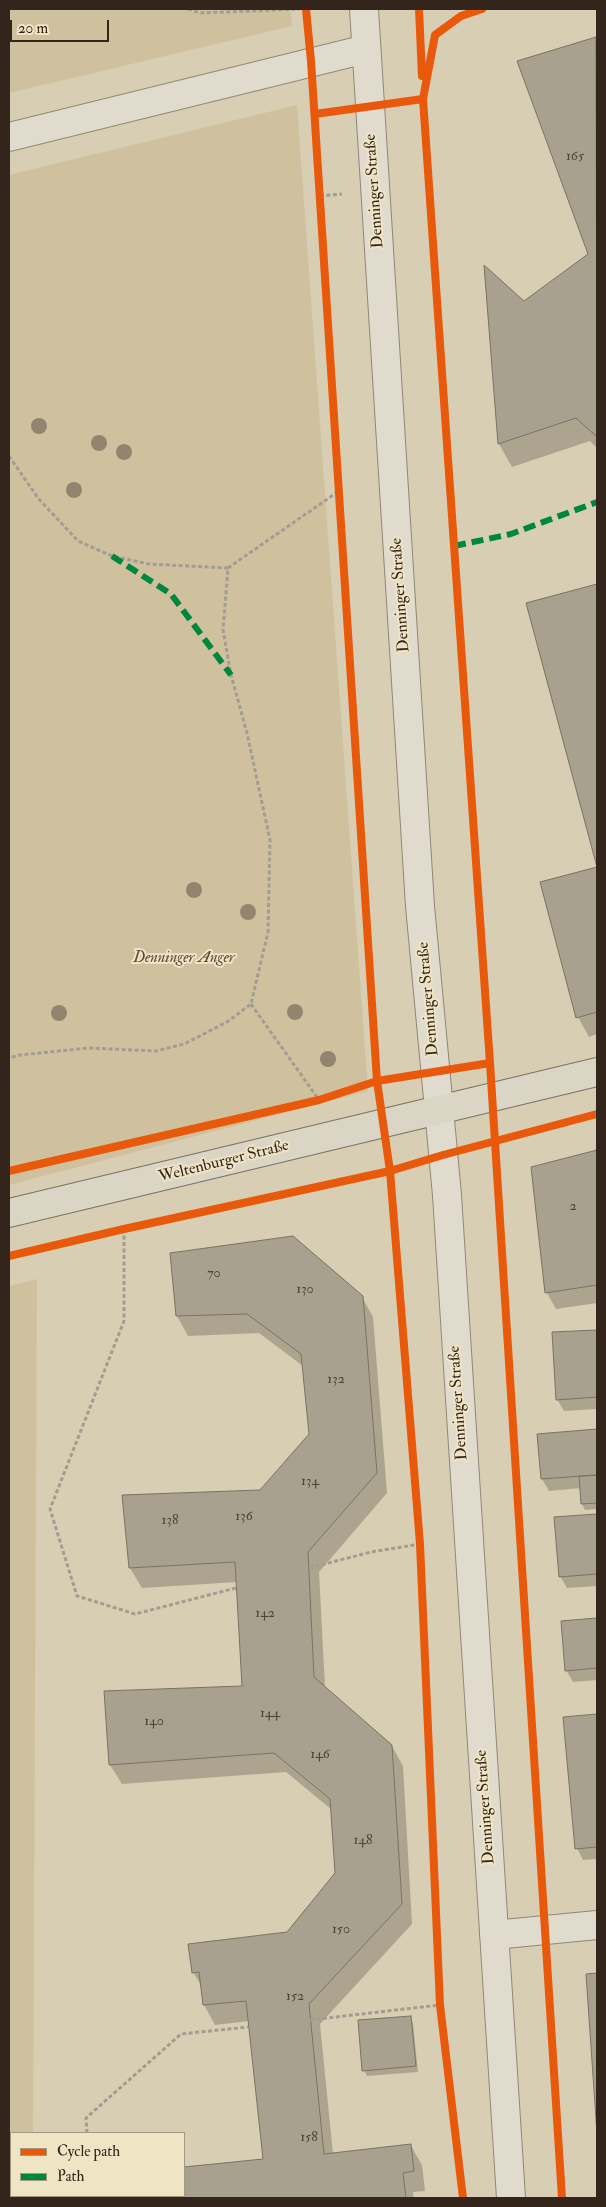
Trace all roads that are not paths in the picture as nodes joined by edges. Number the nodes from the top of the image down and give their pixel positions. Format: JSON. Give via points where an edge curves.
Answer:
{"nodes":[{"id":1,"x":364,"y":9,"type":"edge"},
{"id":2,"x":366,"y":49,"type":"junction"},
{"id":3,"x":9,"y":137,"type":"edge"},
{"id":4,"x":597,"y":1072,"type":"edge"},
{"id":5,"x":439,"y":1110,"type":"junction"},
{"id":6,"x":9,"y":1213,"type":"edge"},
{"id":7,"x":597,"y":1925,"type":"edge"},
{"id":8,"x":494,"y":1935,"type":"junction"},
{"id":9,"x":511,"y":2198,"type":"edge"}],
"edges":[{"from":1,"to":2,"type":"street","name":"Denninger Straße"},
{"from":2,"to":3,"type":"street"},
{"from":2,"to":5,"type":"street","name":"Denninger Straße","via":[[420,906]]},
{"from":4,"to":5,"type":"main road","name":"Weltenburger Straße"},
{"from":5,"to":6,"type":"main road","name":"Weltenburger Straße"},
{"from":5,"to":8,"type":"street","name":"Denninger Straße"},
{"from":7,"to":8,"type":"street"},
{"from":8,"to":9,"type":"street","name":"Denninger Straße"}]}
